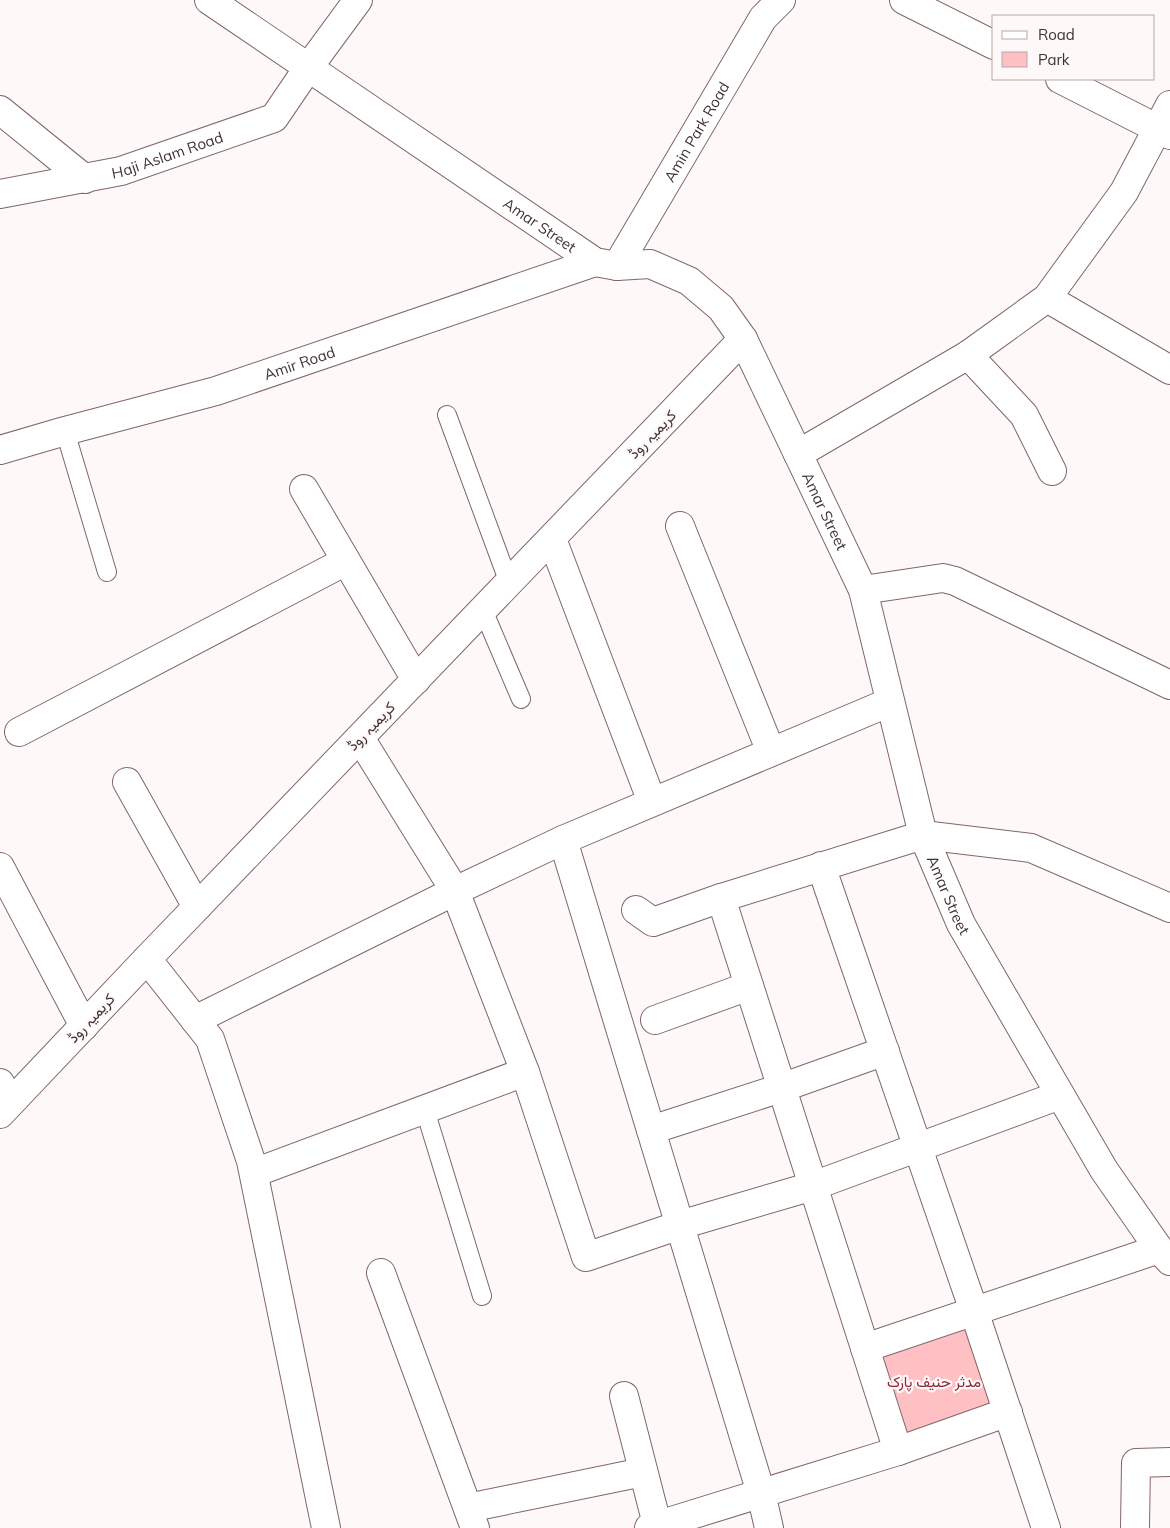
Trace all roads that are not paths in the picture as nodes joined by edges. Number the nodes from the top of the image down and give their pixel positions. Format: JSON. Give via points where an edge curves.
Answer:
{"nodes":[{"id":1,"x":209,"y":0,"type":"edge"},
{"id":2,"x":358,"y":0,"type":"edge"},
{"id":3,"x":781,"y":0,"type":"edge"},
{"id":4,"x":904,"y":0,"type":"edge"},
{"id":5,"x":992,"y":44,"type":"edge"},
{"id":6,"x":308,"y":68,"type":"junction"},
{"id":7,"x":1062,"y":80,"type":"edge"},
{"id":8,"x":0,"y":110,"type":"edge"},
{"id":9,"x":1166,"y":123,"type":"edge"},
{"id":10,"x":85,"y":178,"type":"junction"},
{"id":11,"x":0,"y":194,"type":"edge"},
{"id":12,"x":606,"y":264,"type":"junction"},
{"id":13,"x":1047,"y":298,"type":"junction"},
{"id":14,"x":744,"y":340,"type":"junction"},
{"id":15,"x":968,"y":354,"type":"junction"},
{"id":16,"x":1170,"y":370,"type":"edge"},
{"id":17,"x":447,"y":415,"type":"dead end"},
{"id":18,"x":65,"y":431,"type":"junction"},
{"id":19,"x":0,"y":450,"type":"edge"},
{"id":20,"x":798,"y":454,"type":"junction"},
{"id":21,"x":1052,"y":471,"type":"dead end"},
{"id":22,"x":304,"y":490,"type":"dead end"},
{"id":23,"x":680,"y":526,"type":"dead end"},
{"id":24,"x":552,"y":539,"type":"junction"},
{"id":25,"x":346,"y":561,"type":"junction"},
{"id":26,"x":107,"y":572,"type":"dead end"},
{"id":27,"x":509,"y":583,"type":"junction"},
{"id":28,"x":863,"y":590,"type":"junction"},
{"id":29,"x":483,"y":610,"type":"junction"},
{"id":30,"x":416,"y":680,"type":"junction"},
{"id":31,"x":1170,"y":685,"type":"edge"},
{"id":32,"x":521,"y":700,"type":"dead end"},
{"id":33,"x":890,"y":702,"type":"junction"},
{"id":34,"x":19,"y":732,"type":"dead end"},
{"id":35,"x":360,"y":738,"type":"junction"},
{"id":36,"x":771,"y":752,"type":"junction"},
{"id":37,"x":127,"y":782,"type":"dead end"},
{"id":38,"x":652,"y":802,"type":"junction"},
{"id":39,"x":923,"y":835,"type":"junction"},
{"id":40,"x":563,"y":840,"type":"junction"},
{"id":41,"x":821,"y":866,"type":"junction"},
{"id":42,"x":0,"y":867,"type":"edge"},
{"id":43,"x":455,"y":891,"type":"junction"},
{"id":44,"x":721,"y":898,"type":"junction"},
{"id":45,"x":197,"y":907,"type":"junction"},
{"id":46,"x":1170,"y":908,"type":"edge"},
{"id":47,"x":636,"y":910,"type":"dead end"},
{"id":48,"x":147,"y":959,"type":"junction"},
{"id":49,"x":748,"y":986,"type":"junction"},
{"id":50,"x":195,"y":1020,"type":"junction"},
{"id":51,"x":655,"y":1020,"type":"dead end"},
{"id":52,"x":84,"y":1026,"type":"junction"},
{"id":53,"x":885,"y":1051,"type":"junction"},
{"id":54,"x":526,"y":1072,"type":"junction"},
{"id":55,"x":781,"y":1088,"type":"junction"},
{"id":56,"x":1060,"y":1095,"type":"junction"},
{"id":57,"x":4,"y":1100,"type":"edge"},
{"id":58,"x":425,"y":1110,"type":"junction"},
{"id":59,"x":651,"y":1130,"type":"junction"},
{"id":60,"x":918,"y":1147,"type":"junction"},
{"id":61,"x":254,"y":1173,"type":"junction"},
{"id":62,"x":813,"y":1186,"type":"junction"},
{"id":63,"x":680,"y":1225,"type":"junction"},
{"id":64,"x":1164,"y":1255,"type":"edge"},
{"id":65,"x":381,"y":1273,"type":"dead end"},
{"id":66,"x":482,"y":1296,"type":"dead end"},
{"id":67,"x":974,"y":1311,"type":"junction"},
{"id":68,"x":865,"y":1348,"type":"junction"},
{"id":69,"x":624,"y":1396,"type":"dead end"},
{"id":70,"x":1008,"y":1412,"type":"junction"},
{"id":71,"x":898,"y":1451,"type":"junction"},
{"id":72,"x":1170,"y":1462,"type":"edge"},
{"id":73,"x":643,"y":1472,"type":"junction"},
{"id":74,"x":761,"y":1493,"type":"junction"},
{"id":75,"x":471,"y":1518,"type":"edge"},
{"id":76,"x":655,"y":1527,"type":"edge"},
{"id":77,"x":326,"y":1528,"type":"edge"},
{"id":78,"x":769,"y":1528,"type":"edge"},
{"id":79,"x":1046,"y":1528,"type":"edge"},
{"id":80,"x":1135,"y":1528,"type":"edge"}],
"edges":[{"from":1,"to":6,"type":"street","name":"Amar Street"},
{"from":2,"to":6,"type":"street","name":"Haji Aslam Road"},
{"from":3,"to":12,"type":"street","name":"Amin Park Road","via":[[763,18]]},
{"from":4,"to":5,"type":"street"},
{"from":6,"to":10,"type":"street","name":"Haji Aslam Road","via":[[274,118],[121,171]]},
{"from":6,"to":12,"type":"street","name":"Amar Street"},
{"from":7,"to":9,"type":"street"},
{"from":8,"to":10,"type":"street"},
{"from":9,"to":13,"type":"street","via":[[1124,192]]},
{"from":10,"to":11,"type":"street","name":"Haji Aslam Road"},
{"from":12,"to":14,"type":"street","name":"Amar Street","via":[[650,264],[689,281],[721,308]]},
{"from":12,"to":18,"type":"street","name":"Amir Road","via":[[216,391]]},
{"from":13,"to":15,"type":"street"},
{"from":13,"to":16,"type":"street"},
{"from":14,"to":20,"type":"street","name":"Amar Street"},
{"from":14,"to":24,"type":"street","name":"کریمیہ روڈ"},
{"from":15,"to":20,"type":"street"},
{"from":15,"to":21,"type":"street","via":[[1024,414]]},
{"from":17,"to":27,"type":"lane"},
{"from":18,"to":19,"type":"street","name":"Amir Road"},
{"from":18,"to":26,"type":"lane"},
{"from":20,"to":28,"type":"street","name":"Amar Street"},
{"from":22,"to":25,"type":"street"},
{"from":23,"to":36,"type":"street"},
{"from":24,"to":27,"type":"street","name":"کریمیہ روڈ"},
{"from":24,"to":38,"type":"street"},
{"from":25,"to":30,"type":"street"},
{"from":25,"to":34,"type":"street"},
{"from":27,"to":29,"type":"street","name":"کریمیہ روڈ"},
{"from":28,"to":31,"type":"street","via":[[943,578],[955,581]]},
{"from":28,"to":33,"type":"street","name":"Amar Street"},
{"from":29,"to":30,"type":"street","name":"کریمیہ روڈ"},
{"from":29,"to":32,"type":"lane"},
{"from":30,"to":35,"type":"street","name":"کریمیہ روڈ"},
{"from":33,"to":36,"type":"street"},
{"from":33,"to":39,"type":"street","name":"Amar Street"},
{"from":35,"to":43,"type":"street"},
{"from":35,"to":45,"type":"street","name":"کریمیہ روڈ"},
{"from":36,"to":38,"type":"street"},
{"from":37,"to":45,"type":"street"},
{"from":38,"to":40,"type":"street"},
{"from":39,"to":41,"type":"street"},
{"from":39,"to":46,"type":"street","via":[[1031,848]]},
{"from":39,"to":56,"type":"street","name":"Amar Street","via":[[961,924]]},
{"from":40,"to":43,"type":"street"},
{"from":40,"to":59,"type":"street"},
{"from":41,"to":44,"type":"street"},
{"from":41,"to":53,"type":"street"},
{"from":42,"to":52,"type":"street"},
{"from":43,"to":50,"type":"street"},
{"from":43,"to":54,"type":"street"},
{"from":44,"to":47,"type":"street","via":[[653,922]]},
{"from":44,"to":49,"type":"street"},
{"from":45,"to":48,"type":"street","name":"کریمیہ روڈ"},
{"from":48,"to":50,"type":"street"},
{"from":48,"to":52,"type":"street","name":"کریمیہ روڈ"},
{"from":49,"to":51,"type":"street"},
{"from":49,"to":55,"type":"street"},
{"from":50,"to":61,"type":"street","via":[[210,1039]]},
{"from":52,"to":57,"type":"street","name":"کریمیہ روڈ"},
{"from":53,"to":55,"type":"street"},
{"from":53,"to":60,"type":"street"},
{"from":54,"to":58,"type":"street"},
{"from":54,"to":63,"type":"street","via":[[586,1257]]},
{"from":55,"to":59,"type":"street"},
{"from":55,"to":62,"type":"street"},
{"from":56,"to":60,"type":"street"},
{"from":56,"to":64,"type":"street","name":"Amar Street","via":[[1104,1170]]},
{"from":58,"to":61,"type":"street"},
{"from":58,"to":66,"type":"lane"},
{"from":59,"to":63,"type":"street"},
{"from":60,"to":62,"type":"street"},
{"from":60,"to":67,"type":"street"},
{"from":61,"to":77,"type":"street"},
{"from":62,"to":63,"type":"street"},
{"from":62,"to":68,"type":"street"},
{"from":63,"to":74,"type":"street"},
{"from":64,"to":67,"type":"street"},
{"from":65,"to":75,"type":"street"},
{"from":67,"to":68,"type":"street"},
{"from":67,"to":70,"type":"street"},
{"from":68,"to":71,"type":"street"},
{"from":69,"to":73,"type":"street"},
{"from":70,"to":71,"type":"street"},
{"from":70,"to":79,"type":"street"},
{"from":71,"to":74,"type":"street"},
{"from":72,"to":80,"type":"street","via":[[1136,1463]]},
{"from":73,"to":75,"type":"street"},
{"from":73,"to":76,"type":"street"},
{"from":74,"to":76,"type":"street"},
{"from":74,"to":78,"type":"street"}]}
